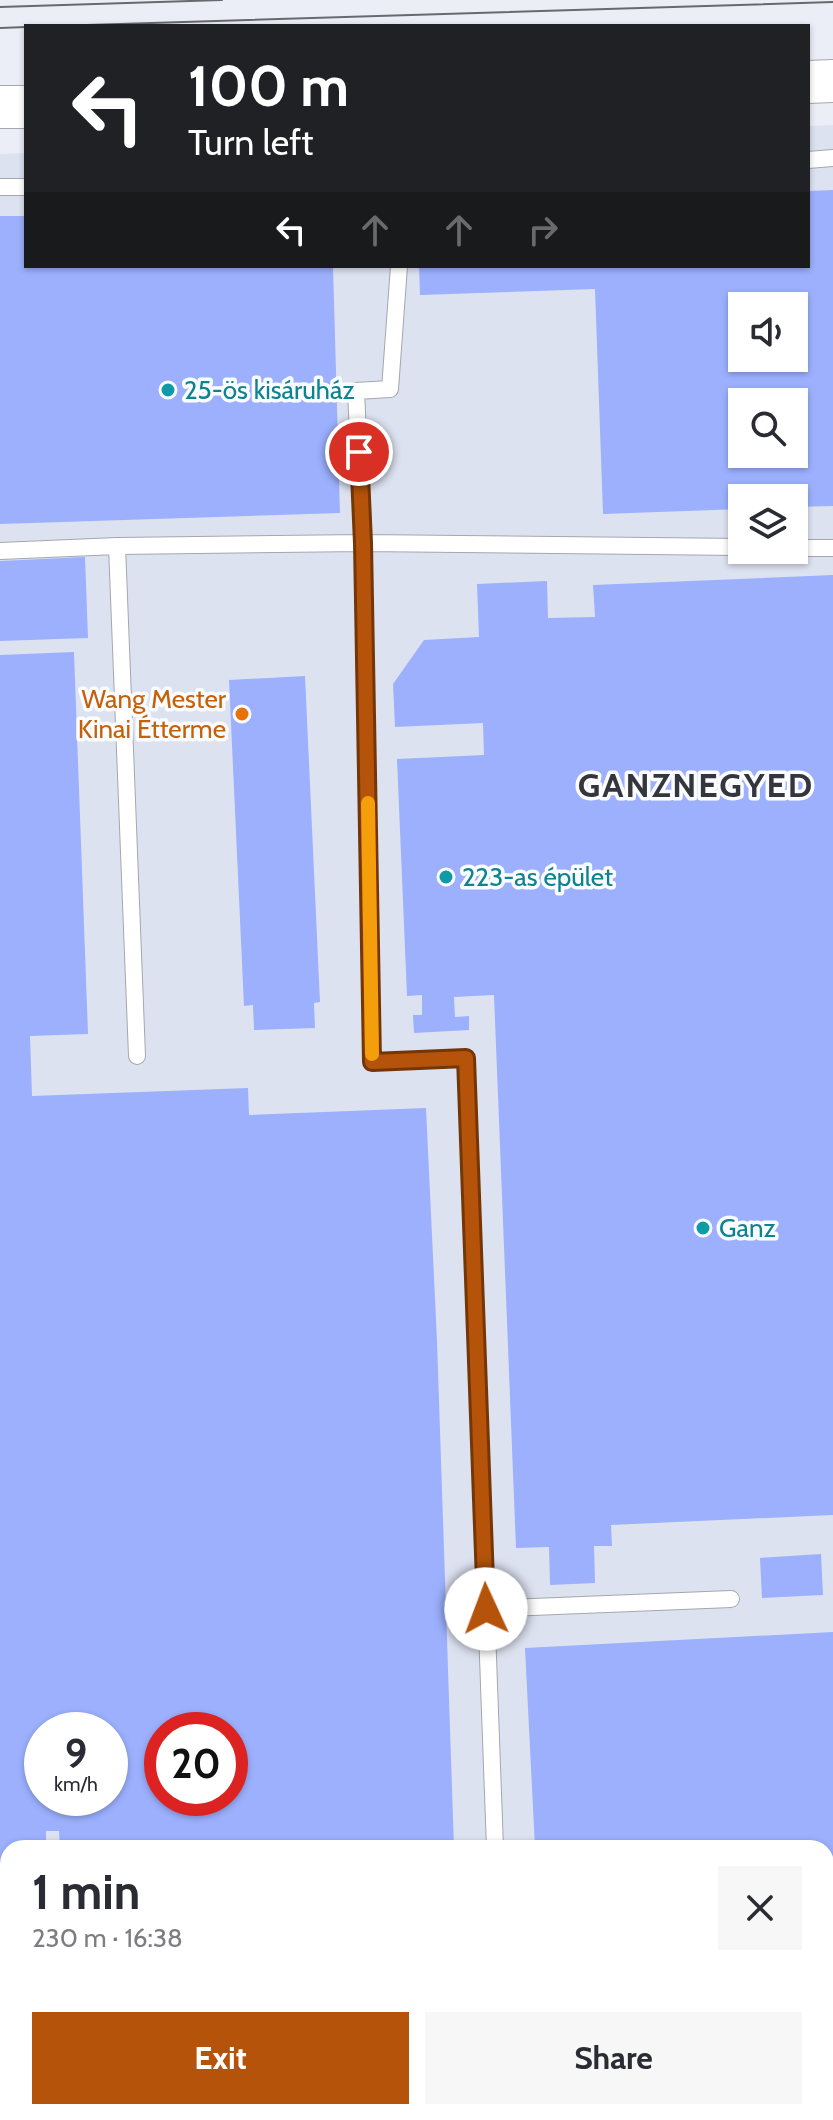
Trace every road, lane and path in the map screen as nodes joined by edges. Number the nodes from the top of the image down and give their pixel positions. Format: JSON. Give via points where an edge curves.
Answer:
{"nodes":[{"id":1,"x":833,"y":81,"type":"edge"},
{"id":2,"x":810,"y":82,"type":"edge"},
{"id":3,"x":0,"y":107,"type":"edge"},
{"id":4,"x":24,"y":107,"type":"edge"},
{"id":5,"x":833,"y":158,"type":"edge"},
{"id":6,"x":810,"y":160,"type":"edge"},
{"id":7,"x":0,"y":187,"type":"edge"},
{"id":8,"x":24,"y":187,"type":"edge"},
{"id":9,"x":399,"y":268,"type":"edge"},
{"id":10,"x":363,"y":543,"type":"junction"},
{"id":11,"x":117,"y":546,"type":"junction"},
{"id":12,"x":728,"y":547,"type":"edge"},
{"id":13,"x":808,"y":548,"type":"edge"},
{"id":14,"x":833,"y":548,"type":"edge"},
{"id":15,"x":0,"y":551,"type":"edge"},
{"id":16,"x":137,"y":1056,"type":"dead end"},
{"id":17,"x":731,"y":1599,"type":"dead end"},
{"id":18,"x":486,"y":1609,"type":"junction"},
{"id":19,"x":495,"y":1840,"type":"edge"}],
"edges":[{"from":1,"to":2,"type":"main road"},
{"from":3,"to":4,"type":"main road"},
{"from":5,"to":6,"type":"lane"},
{"from":7,"to":8,"type":"lane"},
{"from":9,"to":10,"type":"lane","via":[[390,389],[356,391]]},
{"from":10,"to":11,"type":"lane"},
{"from":10,"to":12,"type":"lane"},
{"from":10,"to":18,"type":"lane","via":[[372,1062],[466,1058]]},
{"from":11,"to":15,"type":"lane"},
{"from":11,"to":16,"type":"lane"},
{"from":13,"to":14,"type":"lane"},
{"from":17,"to":18,"type":"lane"},
{"from":18,"to":19,"type":"lane"}]}
